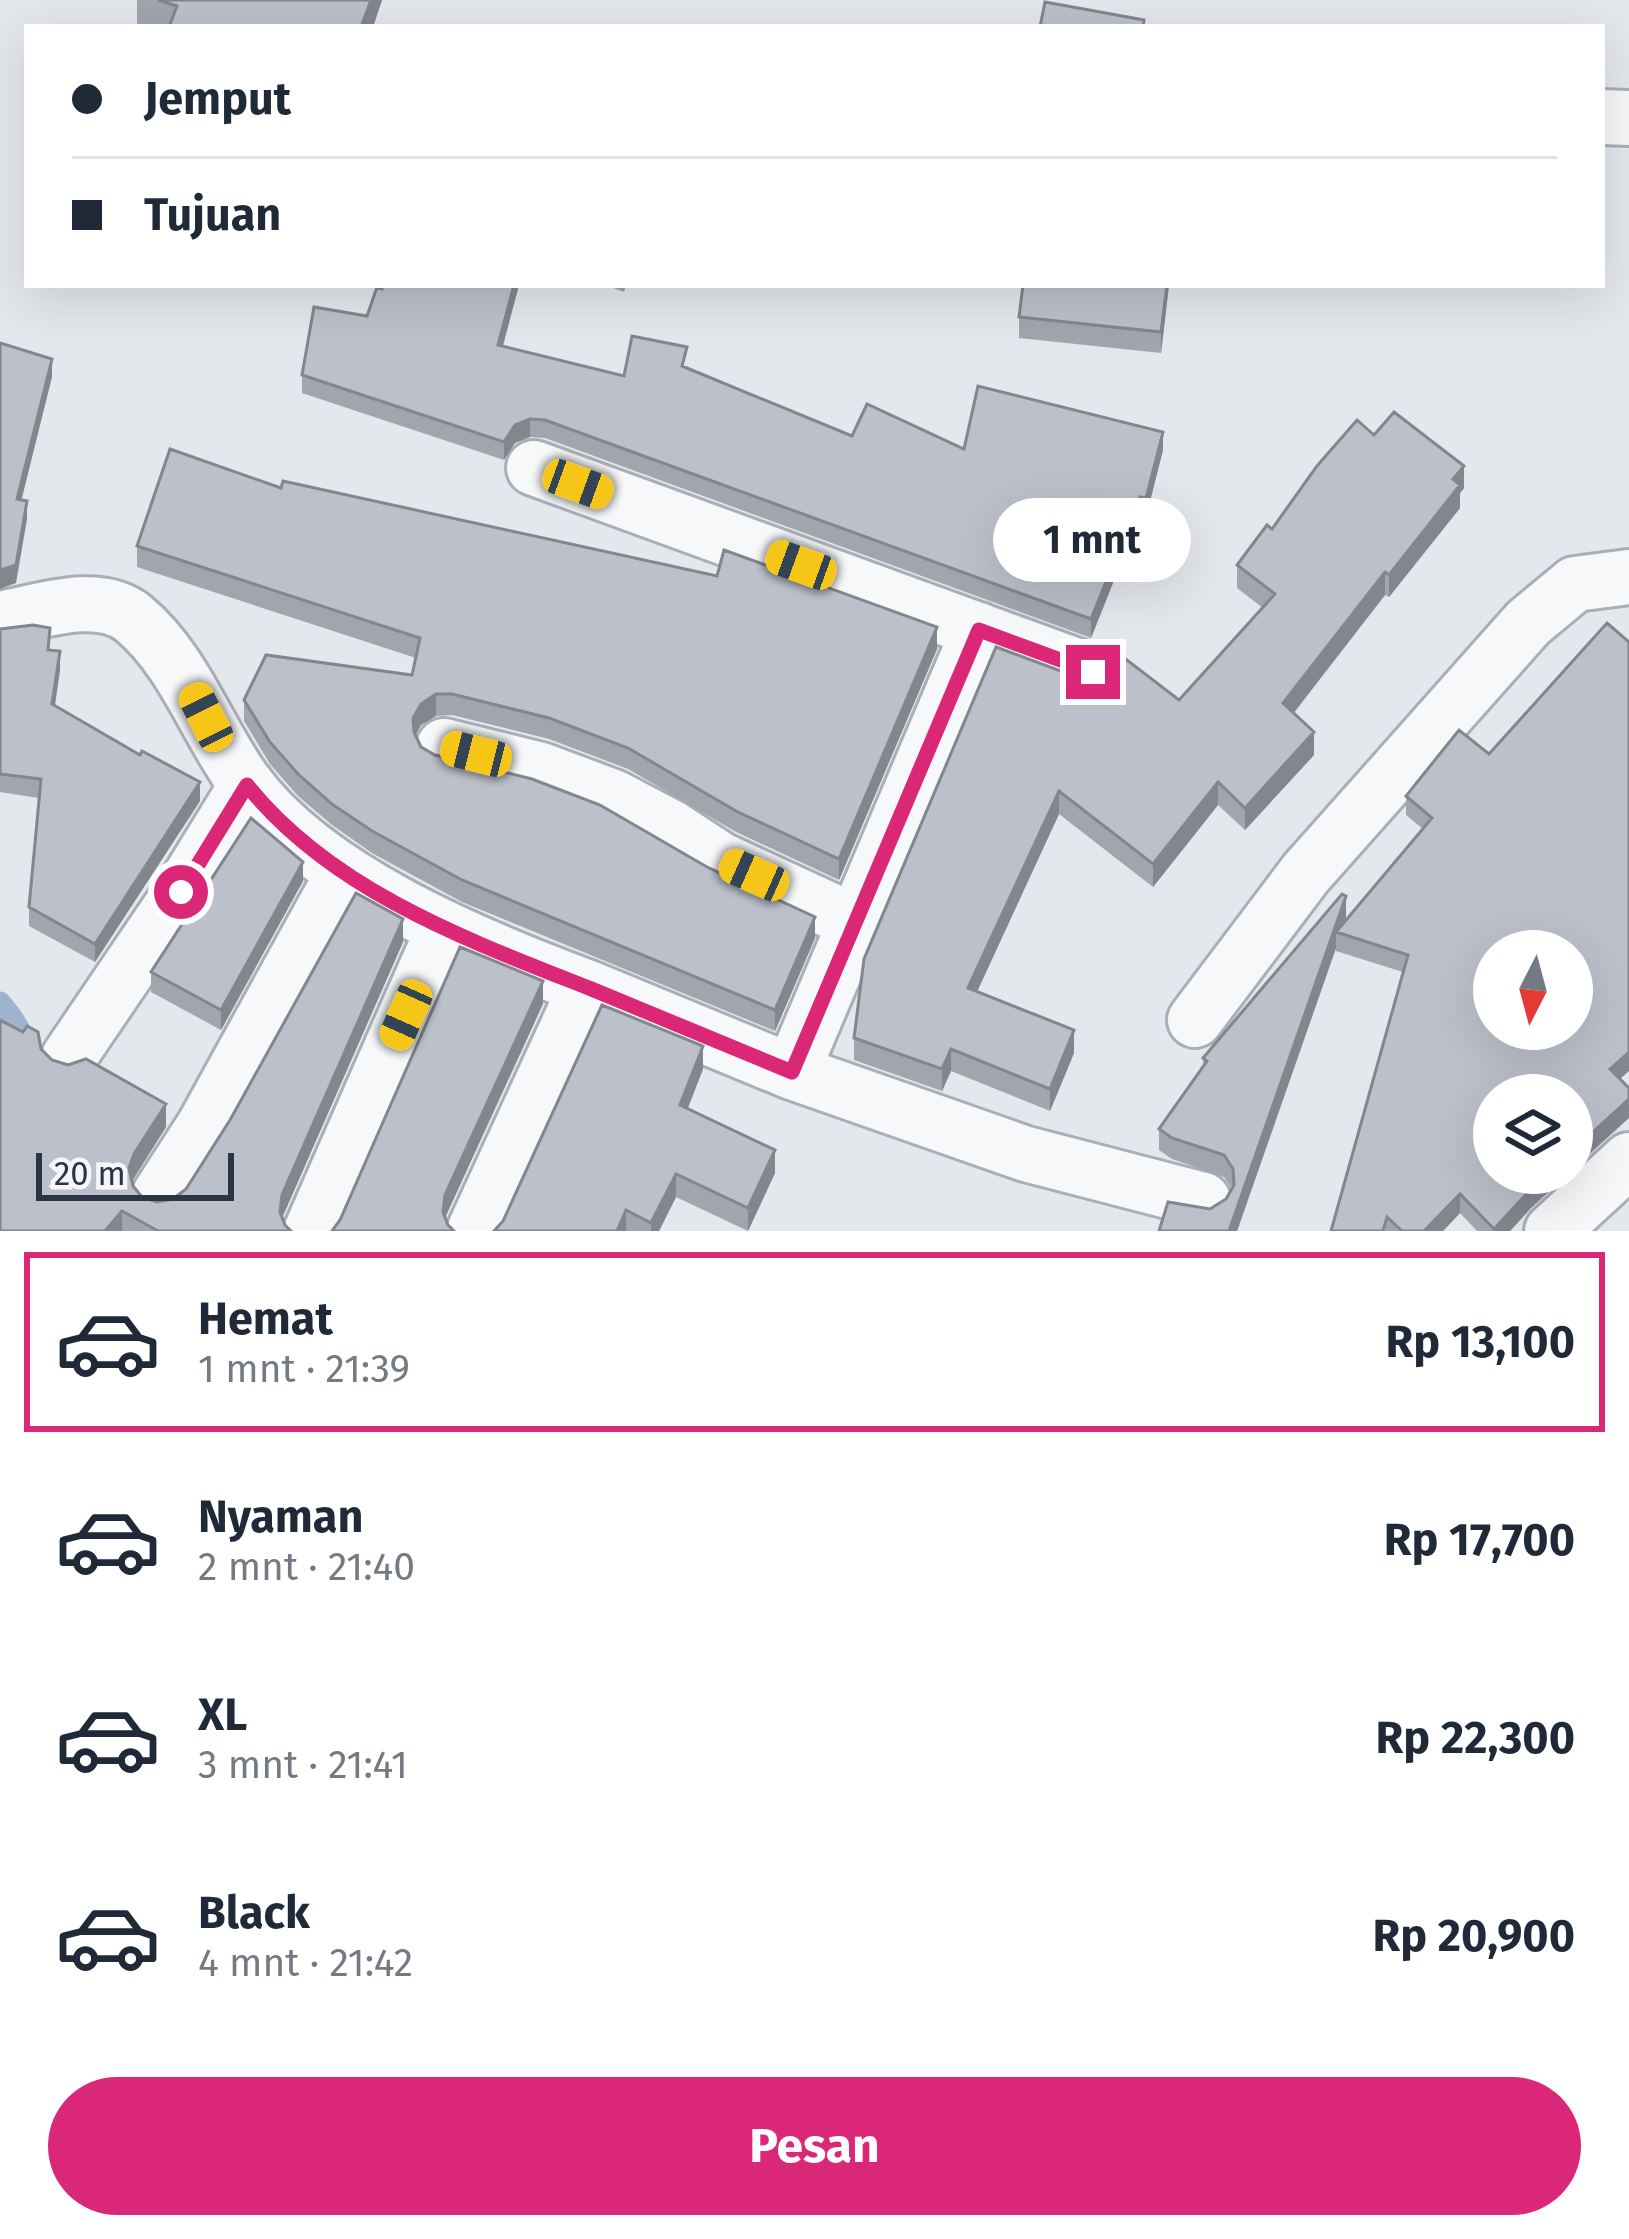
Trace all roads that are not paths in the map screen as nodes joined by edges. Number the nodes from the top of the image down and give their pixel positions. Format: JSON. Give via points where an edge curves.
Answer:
{"nodes":[{"id":1,"x":533,"y":468,"type":"dead end"},
{"id":2,"x":1629,"y":577,"type":"edge"},
{"id":3,"x":0,"y":619,"type":"edge"},
{"id":4,"x":979,"y":630,"type":"junction"},
{"id":5,"x":1093,"y":672,"type":"dead end"},
{"id":6,"x":444,"y":746,"type":"dead end"},
{"id":7,"x":247,"y":785,"type":"junction"},
{"id":8,"x":344,"y":872,"type":"junction"},
{"id":9,"x":853,"y":921,"type":"junction"},
{"id":10,"x":444,"y":928,"type":"junction"},
{"id":11,"x":586,"y":987,"type":"junction"},
{"id":12,"x":1195,"y":1021,"type":"dead end"},
{"id":13,"x":69,"y":1057,"type":"dead end"},
{"id":14,"x":792,"y":1072,"type":"junction"},
{"id":15,"x":1629,"y":1160,"type":"edge"},
{"id":16,"x":160,"y":1194,"type":"dead end"},
{"id":17,"x":1203,"y":1200,"type":"dead end"},
{"id":18,"x":311,"y":1231,"type":"edge"},
{"id":19,"x":474,"y":1231,"type":"edge"},
{"id":20,"x":1552,"y":1231,"type":"edge"}],
"edges":[{"from":1,"to":4,"type":"street"},
{"from":2,"to":12,"type":"street","via":[[1575,584],[1528,623],[1306,873]]},
{"from":3,"to":7,"type":"street","via":[[111,605],[133,618],[189,684]]},
{"from":4,"to":5,"type":"street"},
{"from":4,"to":9,"type":"street"},
{"from":6,"to":9,"type":"street","via":[[613,797],[721,860]]},
{"from":7,"to":8,"type":"street","via":[[268,812]]},
{"from":7,"to":13,"type":"street"},
{"from":8,"to":10,"type":"street"},
{"from":8,"to":16,"type":"street"},
{"from":9,"to":14,"type":"street"},
{"from":10,"to":11,"type":"street"},
{"from":10,"to":18,"type":"street"},
{"from":11,"to":14,"type":"street"},
{"from":11,"to":19,"type":"street"},
{"from":14,"to":17,"type":"street","via":[[1026,1154]]},
{"from":15,"to":20,"type":"street"}]}
